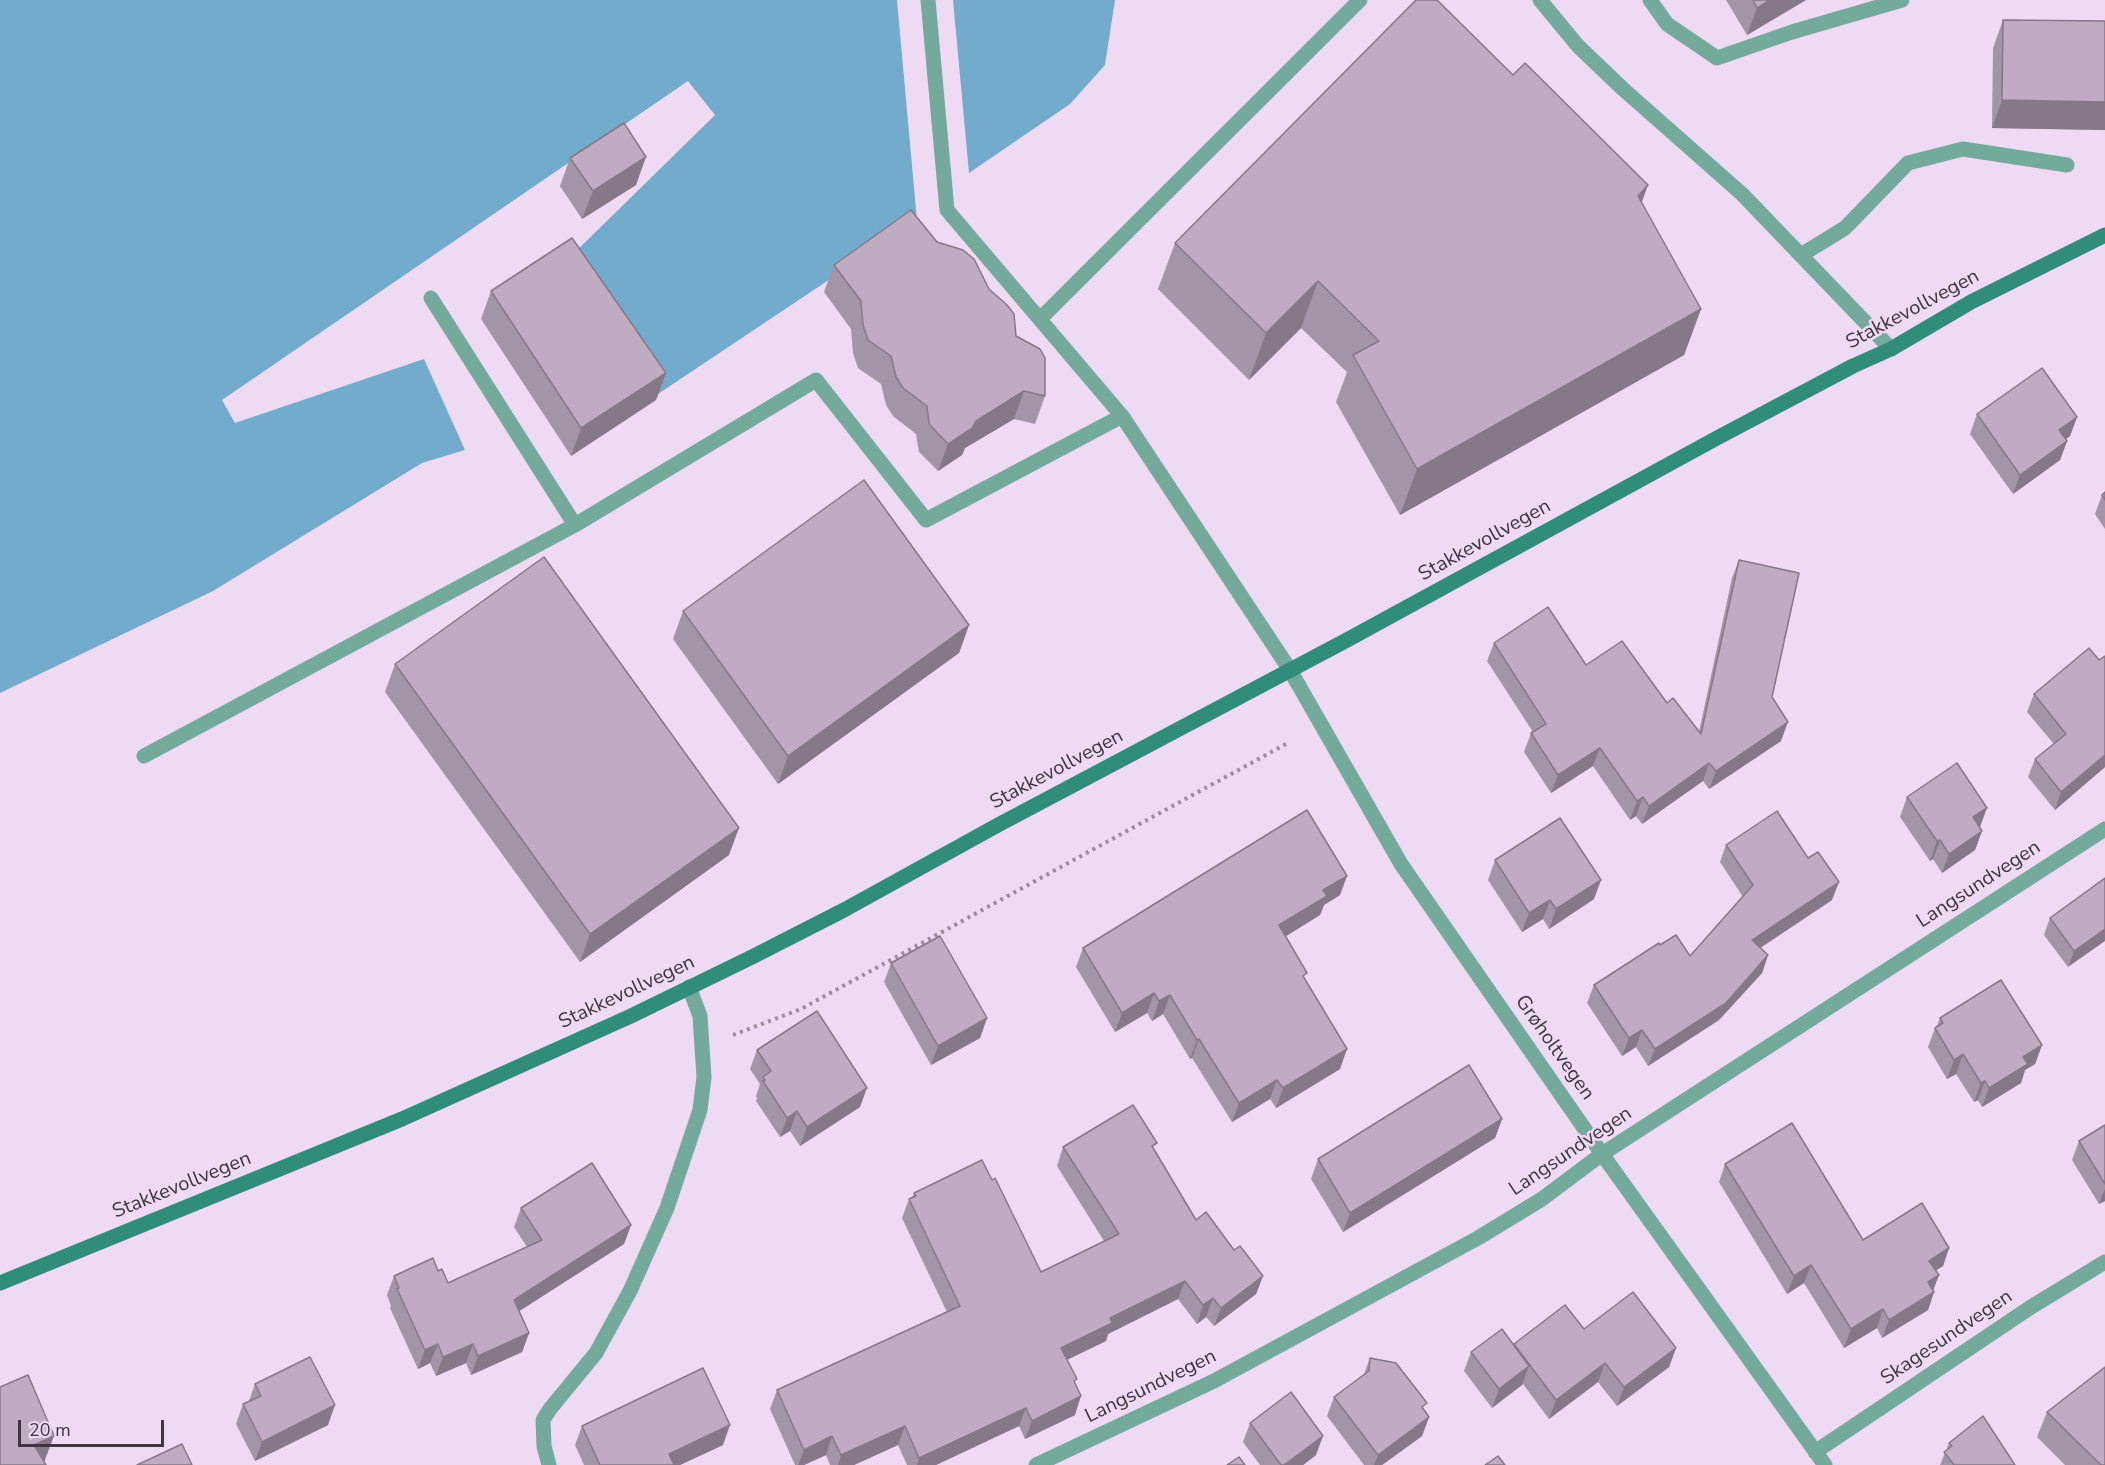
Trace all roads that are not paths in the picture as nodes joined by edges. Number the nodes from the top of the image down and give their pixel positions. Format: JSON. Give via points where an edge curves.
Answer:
{"nodes":[{"id":1,"x":928,"y":0,"type":"edge"},
{"id":2,"x":1360,"y":0,"type":"edge"},
{"id":3,"x":1540,"y":0,"type":"edge"},
{"id":4,"x":1650,"y":0,"type":"edge"},
{"id":5,"x":1902,"y":0,"type":"edge"},
{"id":6,"x":2067,"y":165,"type":"dead end"},
{"id":7,"x":2105,"y":235,"type":"edge"},
{"id":8,"x":1801,"y":255,"type":"junction"},
{"id":9,"x":431,"y":298,"type":"dead end"},
{"id":10,"x":1040,"y":319,"type":"junction"},
{"id":11,"x":1891,"y":349,"type":"junction"},
{"id":12,"x":1122,"y":416,"type":"junction"},
{"id":13,"x":575,"y":525,"type":"junction"},
{"id":14,"x":1290,"y":670,"type":"junction"},
{"id":15,"x":144,"y":756,"type":"dead end"},
{"id":16,"x":2105,"y":829,"type":"edge"},
{"id":17,"x":689,"y":987,"type":"junction"},
{"id":18,"x":1602,"y":1154,"type":"junction"},
{"id":19,"x":2105,"y":1262,"type":"edge"},
{"id":20,"x":0,"y":1283,"type":"edge"},
{"id":21,"x":1815,"y":1452,"type":"junction"},
{"id":22,"x":549,"y":1465,"type":"edge"},
{"id":23,"x":1036,"y":1465,"type":"edge"},
{"id":24,"x":1825,"y":1465,"type":"edge"}],
"edges":[{"from":1,"to":10,"type":"street","name":"Grøholtvegen","via":[[947,210]]},
{"from":2,"to":10,"type":"street"},
{"from":3,"to":8,"type":"street","via":[[1578,46],[1742,194]]},
{"from":4,"to":5,"type":"street","via":[[1667,24],[1717,58]]},
{"from":6,"to":8,"type":"street","via":[[1963,150],[1908,163],[1845,228]]},
{"from":7,"to":11,"type":"street","name":"Stakkevollvegen","via":[[1971,302]]},
{"from":8,"to":11,"type":"street"},
{"from":9,"to":13,"type":"street"},
{"from":10,"to":12,"type":"street","name":"Grøholtvegen"},
{"from":11,"to":14,"type":"street","name":"Stakkevollvegen","via":[[1717,438]]},
{"from":12,"to":13,"type":"street","via":[[926,520],[816,380]]},
{"from":12,"to":14,"type":"street","name":"Grøholtvegen"},
{"from":13,"to":15,"type":"street"},
{"from":14,"to":17,"type":"street","name":"Stakkevollvegen","via":[[844,910]]},
{"from":14,"to":18,"type":"street","name":"Grøholtvegen","via":[[1401,864]]},
{"from":16,"to":18,"type":"street","name":"Langsundvegen"},
{"from":17,"to":20,"type":"street","name":"Stakkevollvegen","via":[[402,1119]]},
{"from":17,"to":22,"type":"street","via":[[700,1016],[704,1077],[700,1110],[667,1208],[630,1292],[596,1353],[543,1420]]},
{"from":18,"to":21,"type":"street","name":"Grøholtvegen"},
{"from":18,"to":23,"type":"street","name":"Langsundvegen","via":[[1542,1199],[1468,1243],[1214,1381]]},
{"from":19,"to":21,"type":"street","name":"Skagesundvegen"},
{"from":21,"to":24,"type":"street","name":"Grøholtvegen"}]}
